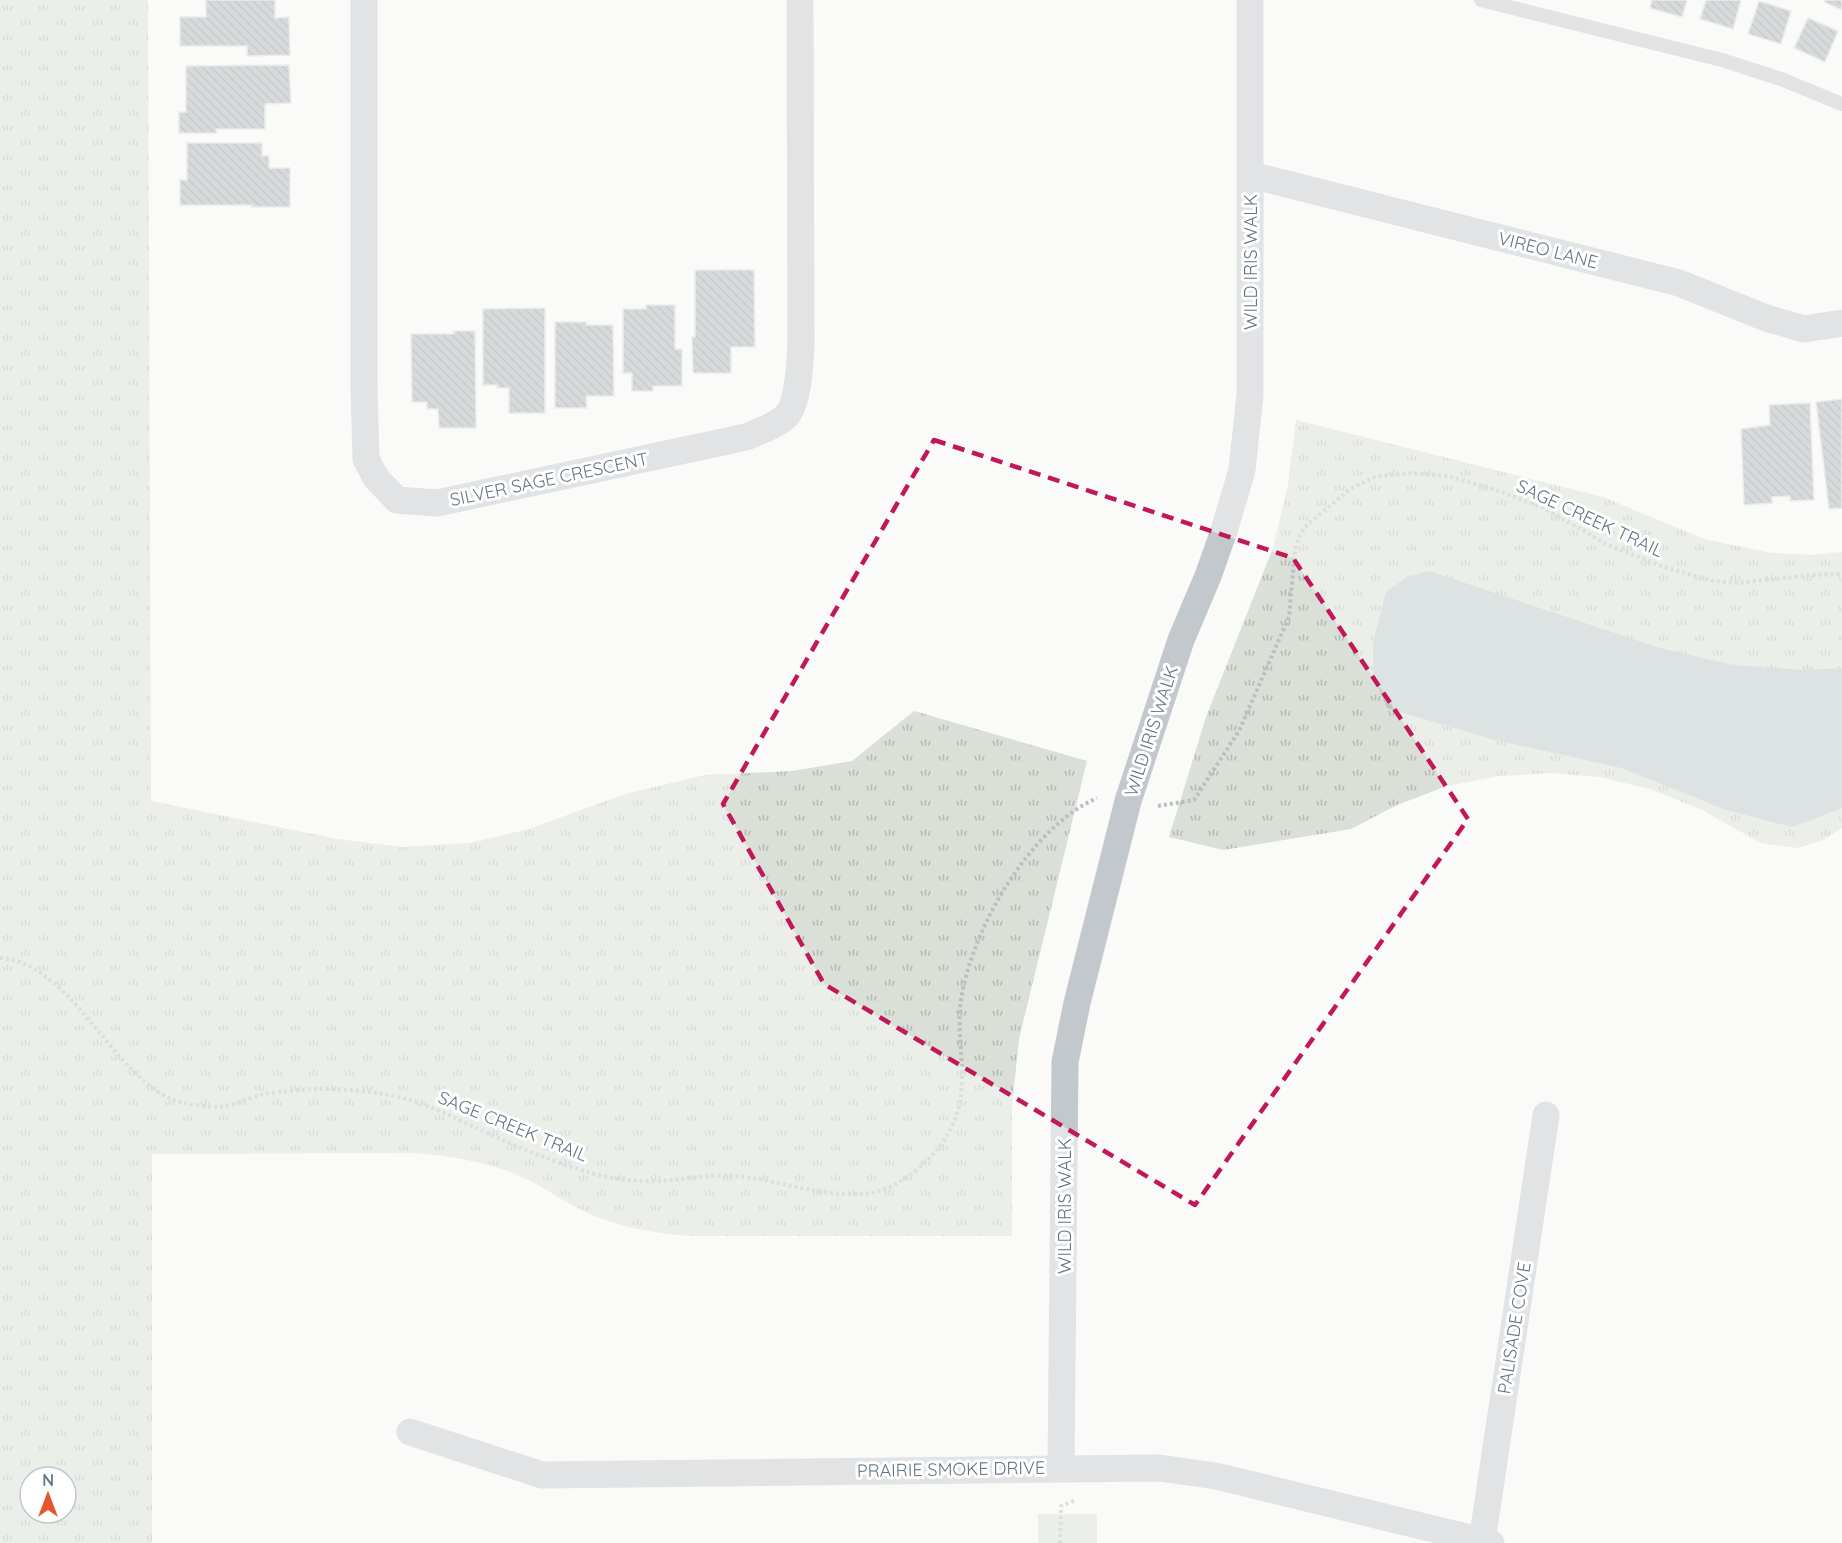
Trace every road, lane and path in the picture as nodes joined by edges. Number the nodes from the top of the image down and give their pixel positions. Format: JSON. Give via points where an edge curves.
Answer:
{"nodes":[{"id":1,"x":364,"y":0,"type":"edge"},
{"id":2,"x":800,"y":0,"type":"edge"},
{"id":3,"x":1250,"y":0,"type":"edge"},
{"id":4,"x":1481,"y":0,"type":"edge"},
{"id":5,"x":1842,"y":104,"type":"edge"},
{"id":6,"x":1251,"y":175,"type":"junction"},
{"id":7,"x":1842,"y":323,"type":"edge"},
{"id":8,"x":1842,"y":574,"type":"edge"},
{"id":9,"x":1128,"y":801,"type":"junction"},
{"id":10,"x":0,"y":958,"type":"edge"},
{"id":11,"x":1546,"y":1115,"type":"dead end"},
{"id":12,"x":410,"y":1432,"type":"dead end"},
{"id":13,"x":1073,"y":1468,"type":"junction"},
{"id":14,"x":1487,"y":1542,"type":"edge"},
{"id":15,"x":1060,"y":1543,"type":"edge"}],
"edges":[{"from":1,"to":2,"type":"street","name":"SILVER SAGE CRESCENT","via":[[366,459],[376,478],[397,500],[436,503],[746,437],[788,414],[798,386],[801,344]]},
{"from":3,"to":6,"type":"street","name":"WILD IRIS WALK"},
{"from":4,"to":5,"type":"lane","via":[[1722,60]]},
{"from":6,"to":7,"type":"street","name":"VIREO LANE","via":[[1679,283],[1803,329]]},
{"from":6,"to":9,"type":"street","name":"WILD IRIS WALK","via":[[1250,395],[1242,470]]},
{"from":8,"to":9,"type":"path","name":"SAGE CREEK TRAIL","via":[[1737,583],[1714,581],[1608,545],[1544,508],[1496,490],[1448,476],[1410,473],[1375,477],[1350,489],[1300,535],[1289,616],[1239,731],[1194,800],[1160,807]]},
{"from":9,"to":10,"type":"path","name":"SAGE CREEK TRAIL","via":[[1096,797],[1053,827],[1024,859],[1001,894],[969,967],[961,1000],[960,1101],[952,1130],[913,1173],[875,1193],[830,1192],[730,1175],[658,1181],[587,1172],[515,1146],[426,1105],[391,1095],[291,1090],[222,1107],[191,1104],[170,1098],[146,1082],[113,1050],[76,1004],[32,967]]},
{"from":9,"to":13,"type":"street","name":"WILD IRIS WALK","via":[[1065,1062]]},
{"from":11,"to":14,"type":"street","name":"PALISADE COVE"},
{"from":12,"to":13,"type":"street","name":"PRAIRIE SMOKE DRIVE","via":[[542,1475]]},
{"from":13,"to":14,"type":"street","name":"PRAIRIE SMOKE DRIVE","via":[[1159,1468],[1216,1476]]},
{"from":13,"to":15,"type":"path","via":[[1086,1484],[1082,1495],[1061,1506]]}]}
